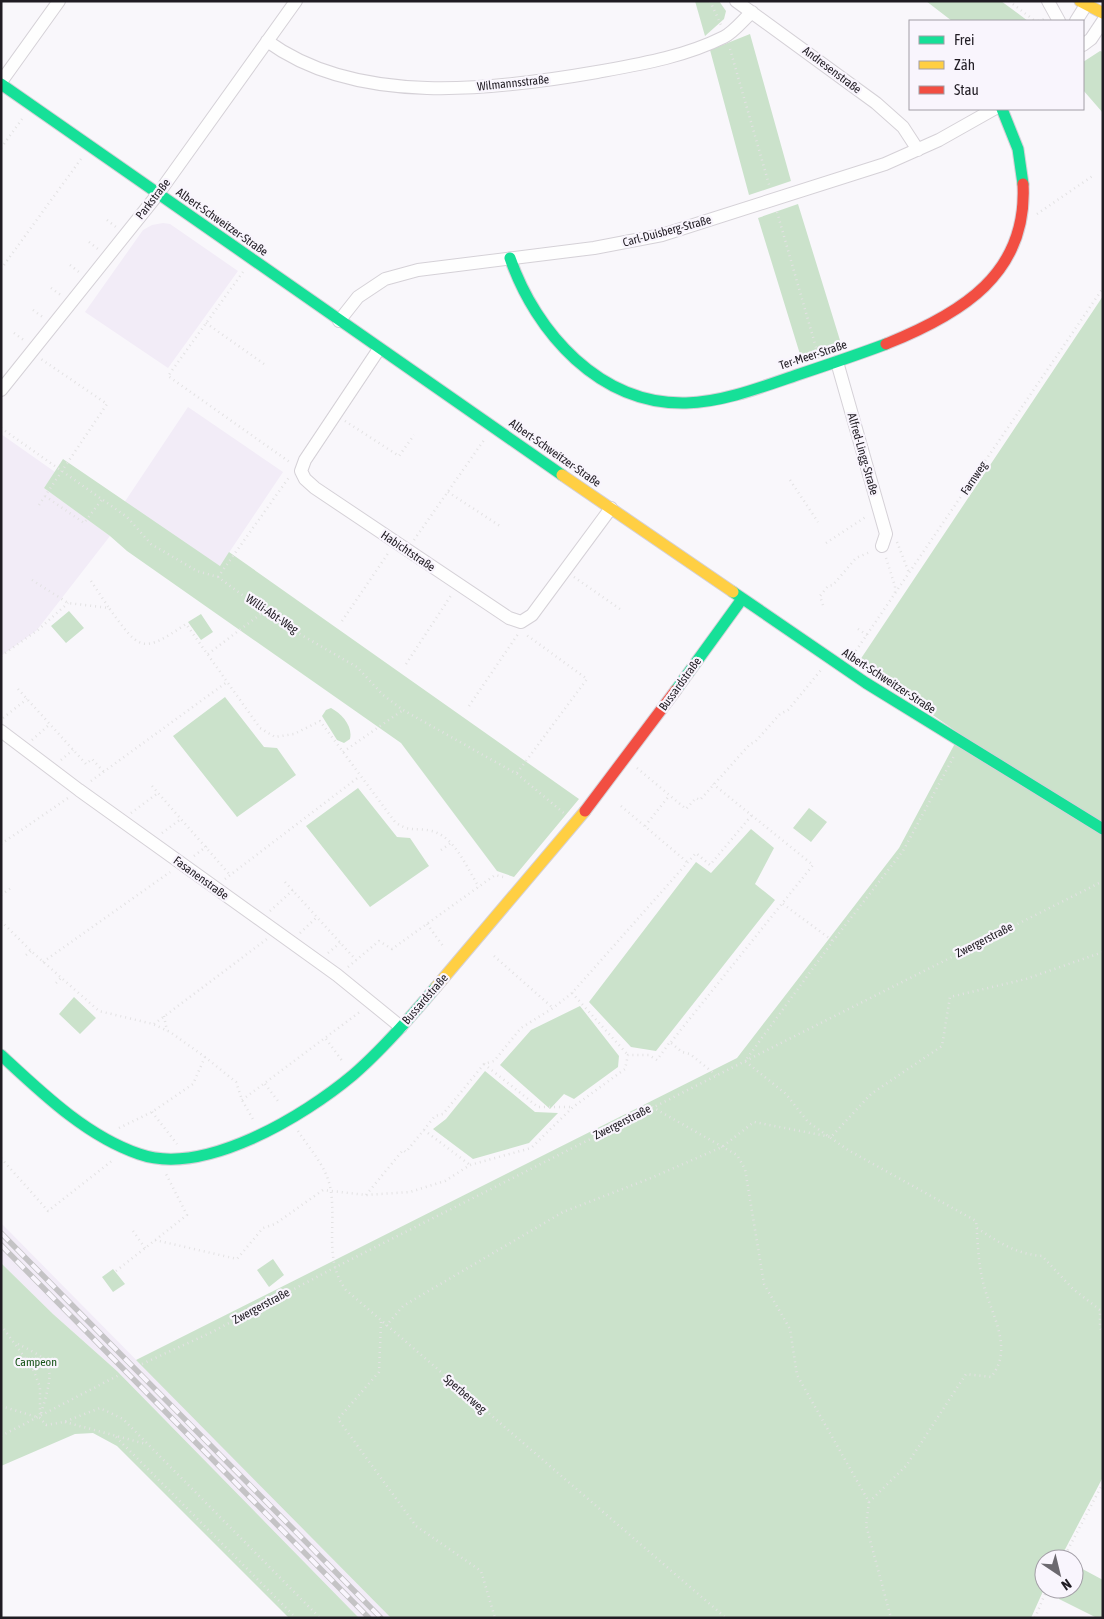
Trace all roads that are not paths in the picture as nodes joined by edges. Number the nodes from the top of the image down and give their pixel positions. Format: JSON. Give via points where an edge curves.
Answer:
{"nodes":[{"id":1,"x":60,"y":1,"type":"edge"},
{"id":2,"x":296,"y":1,"type":"edge"},
{"id":3,"x":736,"y":1,"type":"edge"},
{"id":4,"x":1048,"y":1,"type":"edge"},
{"id":5,"x":1083,"y":3,"type":"edge"},
{"id":6,"x":752,"y":12,"type":"junction"},
{"id":7,"x":1103,"y":14,"type":"edge"},
{"id":8,"x":1058,"y":20,"type":"edge"},
{"id":9,"x":1076,"y":20,"type":"edge"},
{"id":10,"x":1103,"y":21,"type":"edge"},
{"id":11,"x":267,"y":41,"type":"junction"},
{"id":12,"x":1084,"y":44,"type":"edge"},
{"id":13,"x":1,"y":83,"type":"edge"},
{"id":14,"x":992,"y":110,"type":"edge"},
{"id":15,"x":1003,"y":110,"type":"edge"},
{"id":16,"x":918,"y":150,"type":"junction"},
{"id":17,"x":158,"y":194,"type":"junction"},
{"id":18,"x":510,"y":258,"type":"junction"},
{"id":19,"x":339,"y":321,"type":"junction"},
{"id":20,"x":379,"y":349,"type":"junction"},
{"id":21,"x":837,"y":362,"type":"junction"},
{"id":22,"x":1,"y":390,"type":"edge"},
{"id":23,"x":611,"y":508,"type":"junction"},
{"id":24,"x":884,"y":540,"type":"road end"},
{"id":25,"x":742,"y":599,"type":"junction"},
{"id":26,"x":3,"y":736,"type":"edge"},
{"id":27,"x":1103,"y":829,"type":"edge"},
{"id":28,"x":400,"y":1027,"type":"junction"},
{"id":29,"x":1,"y":1055,"type":"edge"}],
"edges":[{"from":1,"to":13,"type":"street"},
{"from":2,"to":11,"type":"street","name":"Parkstraße"},
{"from":3,"to":6,"type":"street","name":"Andresenstraße"},
{"from":4,"to":8,"type":"street"},
{"from":5,"to":7,"type":"street"},
{"from":5,"to":9,"type":"street"},
{"from":6,"to":11,"type":"street","name":"Wilmannsstraße","via":[[726,36],[686,54],[634,66],[509,86],[435,90],[360,80],[316,67]]},
{"from":6,"to":16,"type":"street","name":"Andresenstraße","via":[[876,103],[903,127]]},
{"from":10,"to":12,"type":"street"},
{"from":11,"to":17,"type":"street","name":"Parkstraße"},
{"from":13,"to":17,"type":"street","name":"Albert-Schweitzer-Straße"},
{"from":14,"to":16,"type":"street","name":"Carl-Duisberg-Straße"},
{"from":15,"to":21,"type":"street","name":"Ter-Meer-Straße","via":[[1011,123],[1020,161],[1022,217],[1013,251],[997,276],[936,322],[893,343]]},
{"from":16,"to":18,"type":"street","name":"Carl-Duisberg-Straße","via":[[845,178],[662,235],[594,248]]},
{"from":17,"to":19,"type":"street","name":"Albert-Schweitzer-Straße"},
{"from":17,"to":22,"type":"street","name":"Parkstraße"},
{"from":18,"to":19,"type":"street","name":"Carl-Duisberg-Straße","via":[[418,270],[386,279],[358,297]]},
{"from":18,"to":21,"type":"street","name":"Ter-Meer-Straße","via":[[520,288],[543,326],[571,356],[601,378],[628,392],[657,401],[687,403],[753,389]]},
{"from":19,"to":20,"type":"street","name":"Albert-Schweitzer-Straße"},
{"from":20,"to":23,"type":"street","name":"Albert-Schweitzer-Straße"},
{"from":20,"to":23,"type":"street","name":"Habichtstraße","via":[[305,460],[301,471],[315,488],[509,618],[522,622],[532,615]]},
{"from":21,"to":24,"type":"street","name":"Alfred-Lingg-Straße","via":[[879,508]]},
{"from":23,"to":25,"type":"street","name":"Albert-Schweitzer-Straße"},
{"from":25,"to":27,"type":"street","name":"Albert-Schweitzer-Straße","via":[[960,743]]},
{"from":25,"to":28,"type":"street","name":"Bussardstraße","via":[[576,823]]},
{"from":26,"to":28,"type":"street","name":"Fasanenstraße","via":[[337,975]]},
{"from":28,"to":29,"type":"street","name":"Bussardstraße","via":[[352,1075],[290,1120],[225,1148],[187,1157],[159,1159],[127,1149],[104,1136],[59,1104]]}]}
